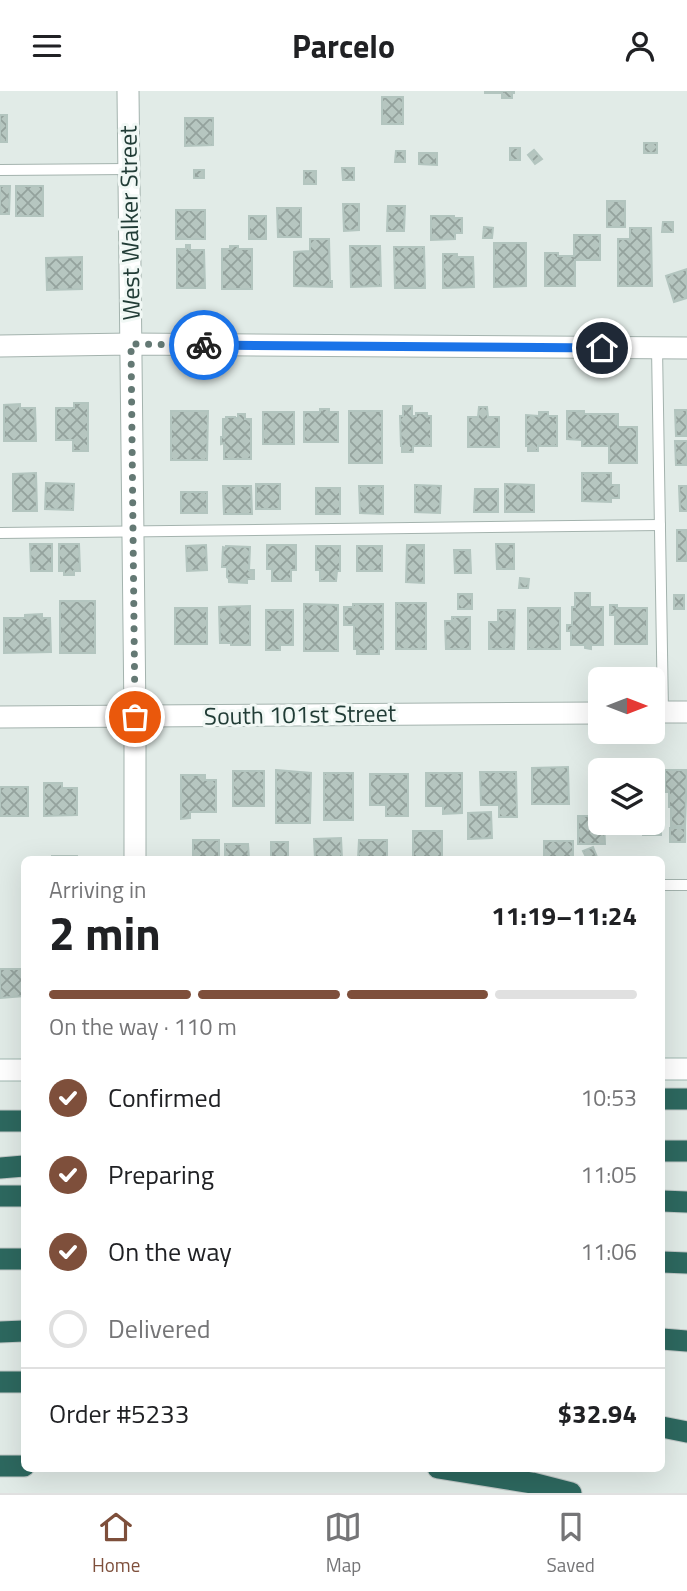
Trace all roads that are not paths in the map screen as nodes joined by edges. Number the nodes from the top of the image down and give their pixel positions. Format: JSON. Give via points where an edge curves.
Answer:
{"nodes":[{"id":1,"x":128,"y":91,"type":"edge"},
{"id":2,"x":129,"y":169,"type":"junction"},
{"id":3,"x":0,"y":170,"type":"edge"},
{"id":4,"x":131,"y":344,"type":"junction"},
{"id":5,"x":0,"y":346,"type":"edge"},
{"id":6,"x":657,"y":348,"type":"junction"},
{"id":7,"x":687,"y":348,"type":"edge"},
{"id":8,"x":660,"y":525,"type":"junction"},
{"id":9,"x":133,"y":532,"type":"junction"},
{"id":10,"x":0,"y":533,"type":"edge"},
{"id":11,"x":658,"y":667,"type":"edge"},
{"id":12,"x":665,"y":712,"type":"edge"},
{"id":13,"x":687,"y":712,"type":"edge"},
{"id":14,"x":588,"y":713,"type":"edge"},
{"id":15,"x":0,"y":717,"type":"edge"},
{"id":16,"x":135,"y":717,"type":"junction"},
{"id":17,"x":135,"y":856,"type":"edge"},
{"id":18,"x":665,"y":885,"type":"edge"},
{"id":19,"x":687,"y":885,"type":"edge"},
{"id":20,"x":665,"y":1069,"type":"edge"},
{"id":21,"x":687,"y":1069,"type":"edge"},
{"id":22,"x":0,"y":1070,"type":"edge"},
{"id":23,"x":21,"y":1070,"type":"edge"},
{"id":24,"x":665,"y":1099,"type":"edge"},
{"id":25,"x":687,"y":1099,"type":"edge"},
{"id":26,"x":0,"y":1121,"type":"edge"},
{"id":27,"x":21,"y":1121,"type":"edge"},
{"id":28,"x":665,"y":1151,"type":"edge"},
{"id":29,"x":687,"y":1151,"type":"edge"},
{"id":30,"x":21,"y":1166,"type":"edge"},
{"id":31,"x":0,"y":1168,"type":"edge"},
{"id":32,"x":0,"y":1196,"type":"edge"},
{"id":33,"x":21,"y":1196,"type":"edge"},
{"id":34,"x":665,"y":1201,"type":"edge"},
{"id":35,"x":687,"y":1202,"type":"edge"},
{"id":36,"x":0,"y":1259,"type":"edge"},
{"id":37,"x":21,"y":1259,"type":"edge"},
{"id":38,"x":665,"y":1262,"type":"edge"},
{"id":39,"x":687,"y":1263,"type":"edge"},
{"id":40,"x":21,"y":1331,"type":"edge"},
{"id":41,"x":0,"y":1332,"type":"edge"},
{"id":42,"x":665,"y":1339,"type":"edge"},
{"id":43,"x":687,"y":1341,"type":"edge"},
{"id":44,"x":0,"y":1382,"type":"edge"},
{"id":45,"x":21,"y":1382,"type":"edge"},
{"id":46,"x":665,"y":1427,"type":"edge"},
{"id":47,"x":687,"y":1431,"type":"edge"},
{"id":48,"x":0,"y":1466,"type":"edge"},
{"id":49,"x":21,"y":1466,"type":"edge"},
{"id":50,"x":463,"y":1472,"type":"edge"},
{"id":51,"x":571,"y":1493,"type":"edge"}],
"edges":[{"from":1,"to":2,"type":"street","name":"West Walker Street"},
{"from":2,"to":3,"type":"lane"},
{"from":2,"to":4,"type":"street","name":"West Walker Street"},
{"from":4,"to":5,"type":"street"},
{"from":4,"to":6,"type":"street"},
{"from":4,"to":9,"type":"street","name":"West Walker Street"},
{"from":6,"to":7,"type":"street"},
{"from":6,"to":8,"type":"lane"},
{"from":8,"to":9,"type":"lane"},
{"from":8,"to":11,"type":"lane"},
{"from":9,"to":10,"type":"lane"},
{"from":9,"to":16,"type":"street","name":"West Walker Street"},
{"from":12,"to":13,"type":"street"},
{"from":14,"to":16,"type":"street","name":"South 101st Street"},
{"from":15,"to":16,"type":"street","name":"South 101st Street"},
{"from":16,"to":17,"type":"street","name":"West Walker Street"},
{"from":18,"to":19,"type":"lane"},
{"from":20,"to":21,"type":"street"},
{"from":22,"to":23,"type":"street"},
{"from":24,"to":25,"type":"highway"},
{"from":26,"to":27,"type":"highway"},
{"from":28,"to":29,"type":"highway"},
{"from":30,"to":31,"type":"highway"},
{"from":32,"to":33,"type":"highway"},
{"from":34,"to":35,"type":"highway"},
{"from":36,"to":37,"type":"highway"},
{"from":38,"to":39,"type":"highway"},
{"from":40,"to":41,"type":"highway"},
{"from":42,"to":43,"type":"highway"},
{"from":44,"to":45,"type":"highway"},
{"from":46,"to":47,"type":"highway"},
{"from":48,"to":49,"type":"highway"},
{"from":50,"to":51,"type":"highway"}]}
